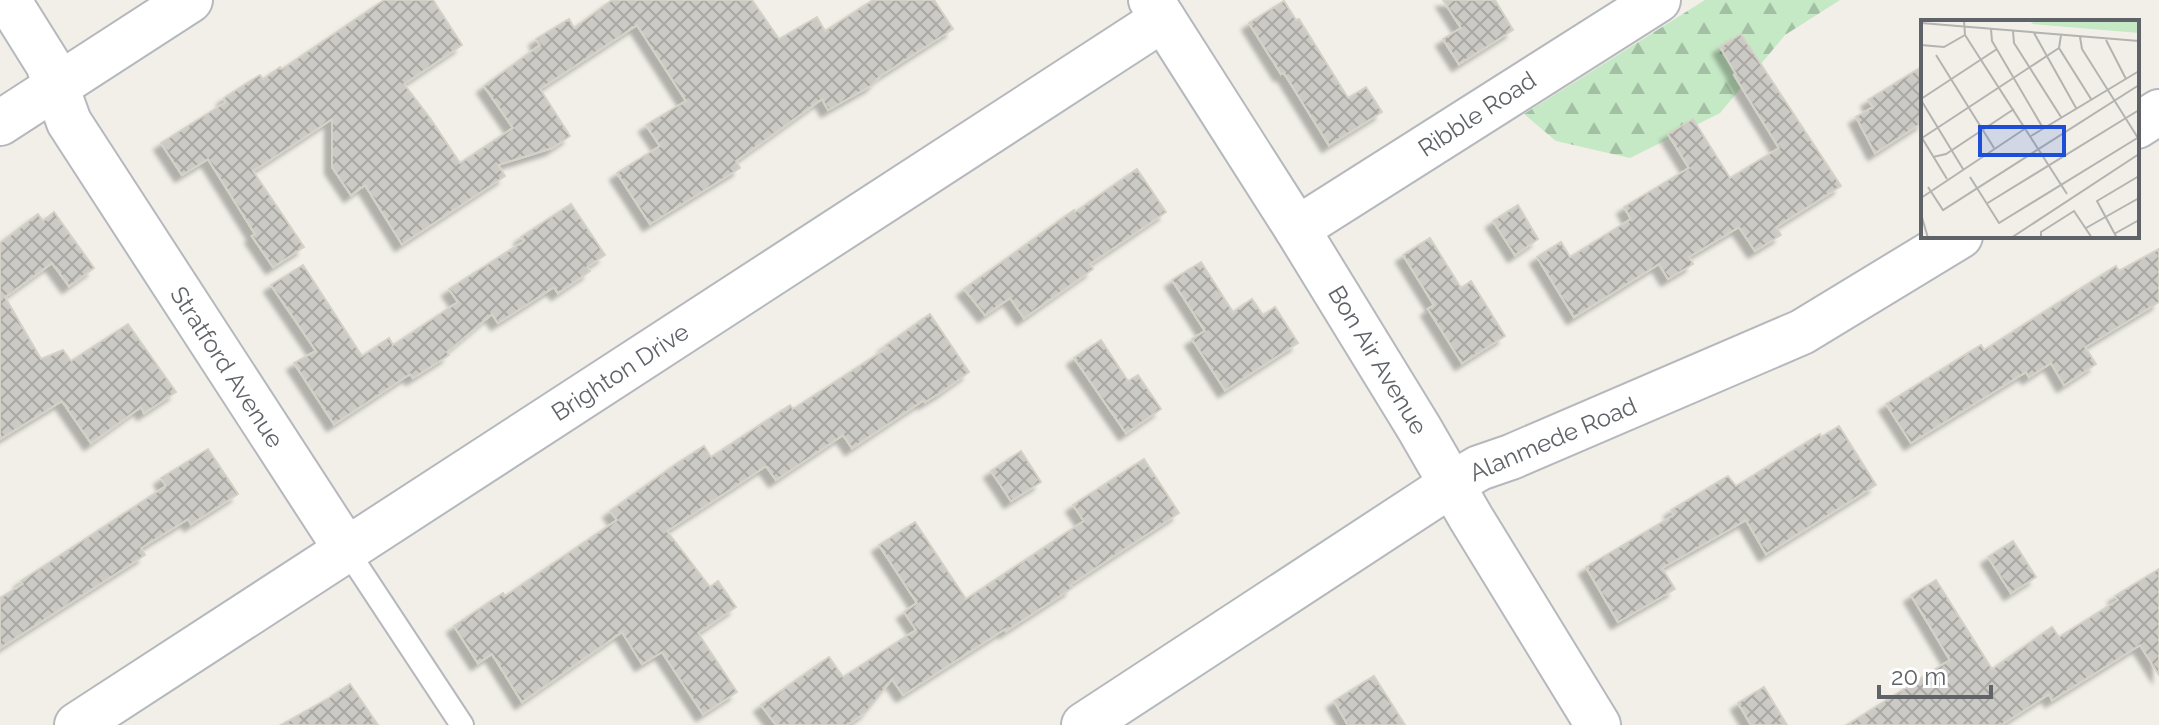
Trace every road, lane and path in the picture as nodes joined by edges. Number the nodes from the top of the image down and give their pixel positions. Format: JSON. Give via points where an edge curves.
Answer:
{"nodes":[{"id":1,"x":8,"y":0,"type":"edge"},
{"id":2,"x":190,"y":0,"type":"edge"},
{"id":3,"x":1658,"y":0,"type":"edge"},
{"id":4,"x":1157,"y":9,"type":"edge"},
{"id":5,"x":1606,"y":13,"type":"edge"},
{"id":6,"x":57,"y":85,"type":"junction"},
{"id":7,"x":2159,"y":112,"type":"edge"},
{"id":8,"x":0,"y":123,"type":"edge"},
{"id":9,"x":2139,"y":125,"type":"edge"},
{"id":10,"x":1297,"y":229,"type":"junction"},
{"id":11,"x":1957,"y":238,"type":"edge"},
{"id":12,"x":1452,"y":484,"type":"junction"},
{"id":13,"x":346,"y":549,"type":"junction"},
{"id":14,"x":77,"y":725,"type":"edge"},
{"id":15,"x":462,"y":725,"type":"edge"},
{"id":16,"x":1084,"y":725,"type":"edge"},
{"id":17,"x":1598,"y":725,"type":"edge"}],
"edges":[{"from":1,"to":6,"type":"street","name":"Stratford Avenue"},
{"from":2,"to":6,"type":"street"},
{"from":3,"to":5,"type":"street","name":"Ribble Road"},
{"from":4,"to":10,"type":"street","name":"Bon Air Avenue"},
{"from":4,"to":13,"type":"street","name":"Brighton Drive"},
{"from":5,"to":10,"type":"street","name":"Ribble Road"},
{"from":6,"to":8,"type":"street"},
{"from":6,"to":13,"type":"street","name":"Stratford Avenue","via":[[69,122]]},
{"from":7,"to":9,"type":"street"},
{"from":10,"to":12,"type":"street","name":"Bon Air Avenue"},
{"from":11,"to":12,"type":"street","name":"Alanmede Road","via":[[1802,332]]},
{"from":12,"to":16,"type":"street","name":"Alanmede Road"},
{"from":12,"to":17,"type":"street","name":"Bon Air Avenue"},
{"from":13,"to":14,"type":"street","name":"Brighton Drive"},
{"from":13,"to":15,"type":"lane","name":"Stratford Avenue"}]}
